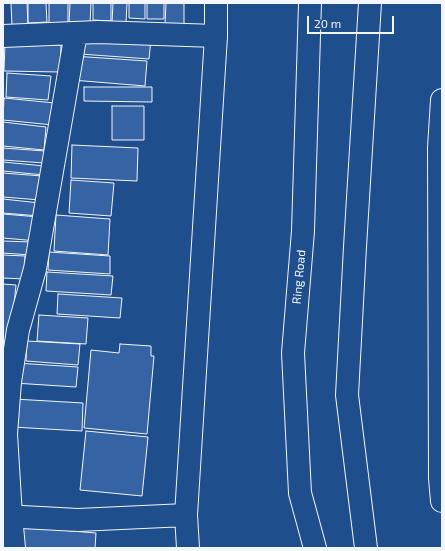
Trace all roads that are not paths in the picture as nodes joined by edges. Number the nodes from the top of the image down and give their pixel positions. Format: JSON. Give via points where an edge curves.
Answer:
{"nodes":[{"id":1,"x":216,"y":3,"type":"edge"},
{"id":2,"x":310,"y":3,"type":"edge"},
{"id":3,"x":370,"y":3,"type":"edge"},
{"id":4,"x":76,"y":33,"type":"junction"},
{"id":5,"x":3,"y":36,"type":"edge"},
{"id":6,"x":216,"y":36,"type":"junction"},
{"id":7,"x":442,"y":100,"type":"edge"},
{"id":8,"x":442,"y":501,"type":"edge"},
{"id":9,"x":186,"y":515,"type":"junction"},
{"id":10,"x":7,"y":516,"type":"edge"},
{"id":11,"x":14,"y":548,"type":"edge"},
{"id":12,"x":188,"y":548,"type":"edge"},
{"id":13,"x":314,"y":548,"type":"edge"},
{"id":14,"x":366,"y":548,"type":"edge"}],
"edges":[{"from":1,"to":6,"type":"street"},
{"from":2,"to":13,"type":"street","name":"Ring Road","via":[[303,230],[293,353],[300,493]]},
{"from":3,"to":14,"type":"street","via":[[347,395]]},
{"from":4,"to":5,"type":"street"},
{"from":4,"to":6,"type":"street"},
{"from":4,"to":10,"type":"street","via":[[35,269],[18,330],[10,382],[6,434]]},
{"from":6,"to":9,"type":"street"},
{"from":7,"to":8,"type":"street","via":[[439,148]]},
{"from":9,"to":10,"type":"street","via":[[78,520]]},
{"from":9,"to":12,"type":"street"},
{"from":10,"to":11,"type":"street"}]}
